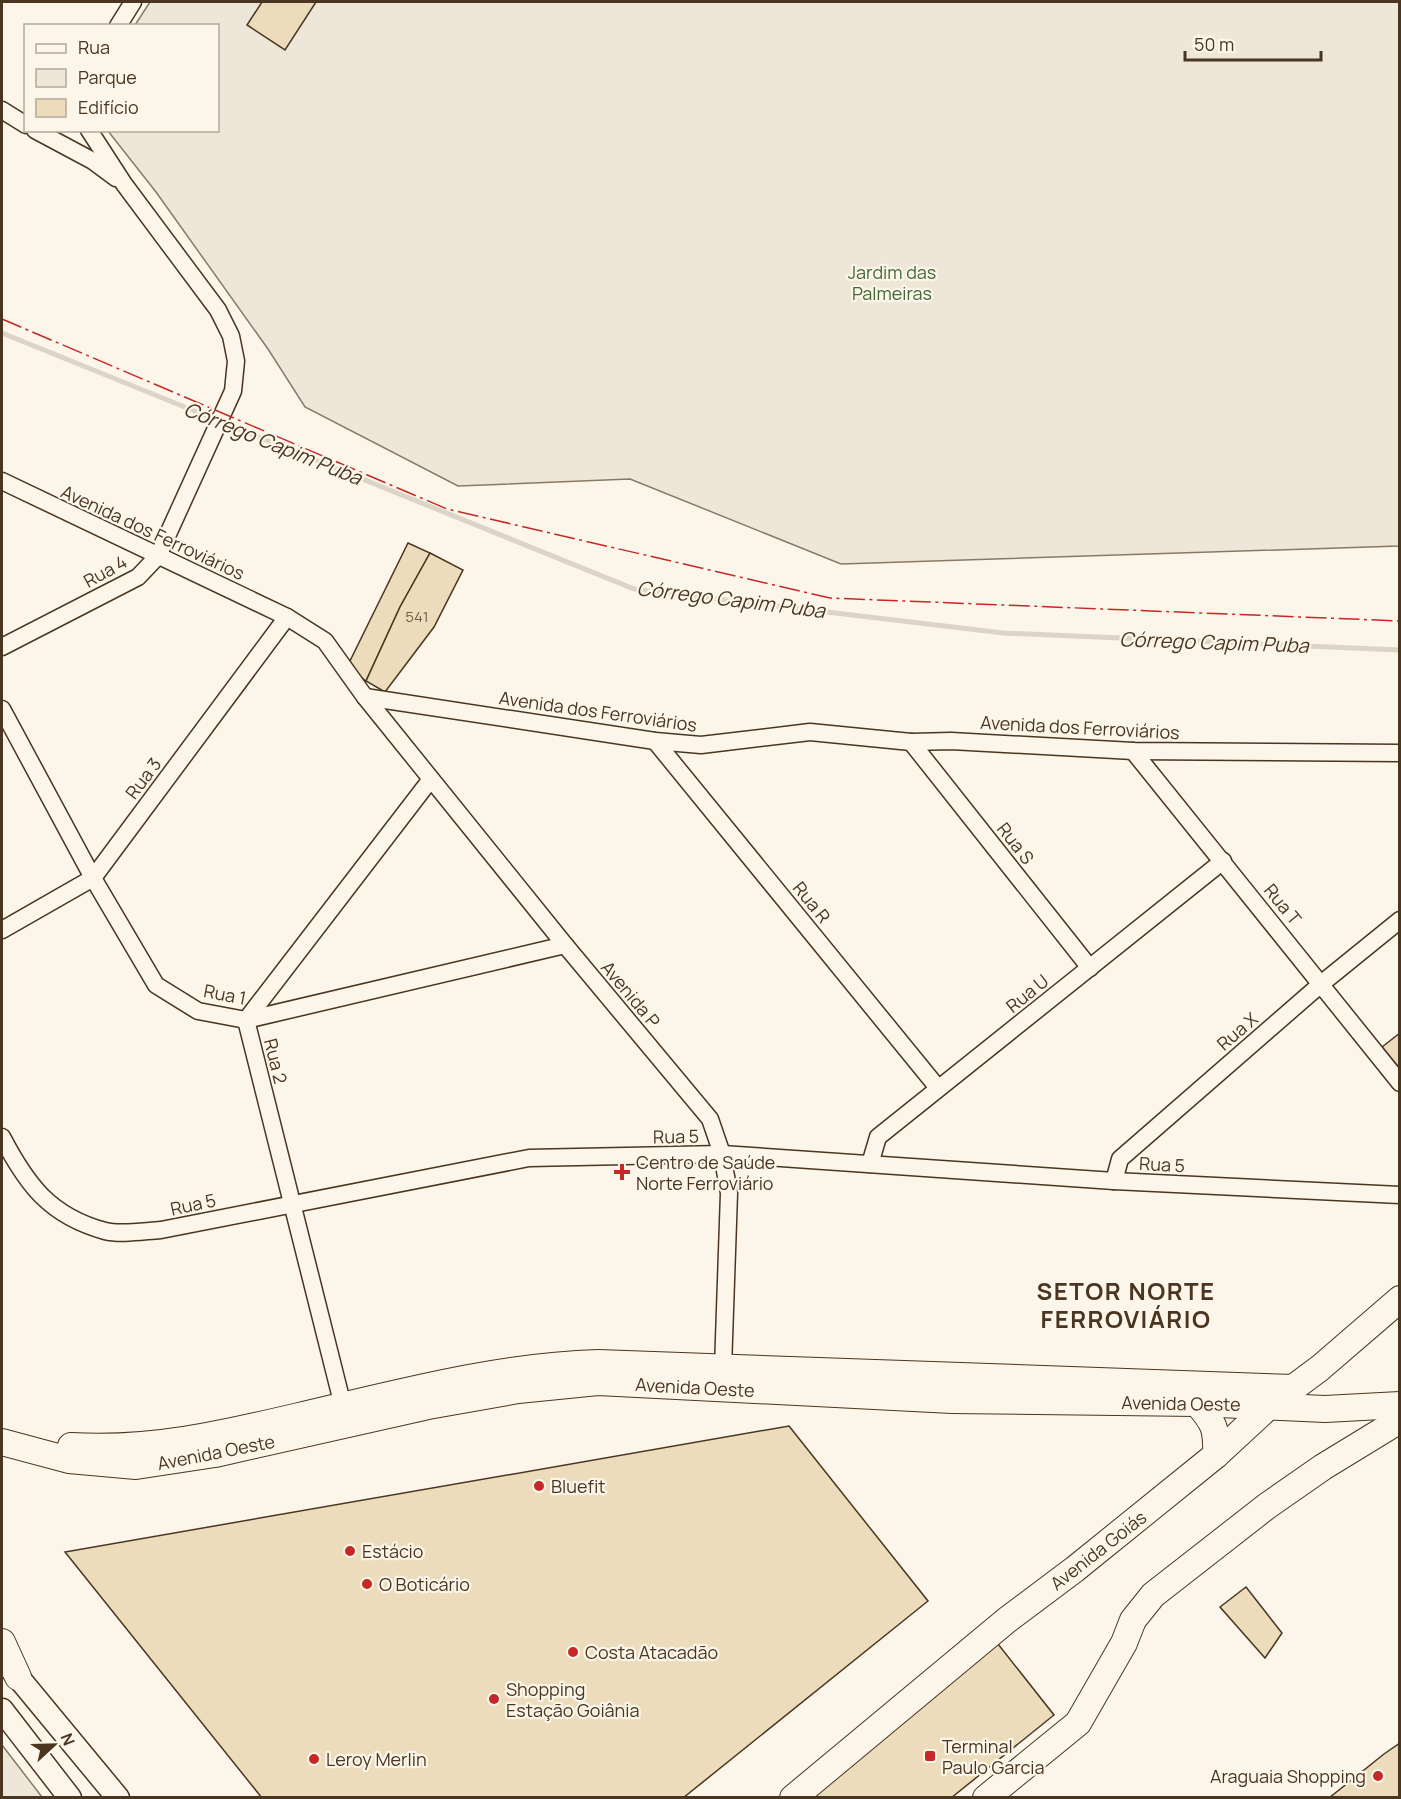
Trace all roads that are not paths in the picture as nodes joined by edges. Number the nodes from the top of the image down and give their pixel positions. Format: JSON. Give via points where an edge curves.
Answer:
{"nodes":[{"id":1,"x":133,"y":2,"type":"edge"},
{"id":2,"x":119,"y":24,"type":"edge"},
{"id":3,"x":2,"y":110,"type":"edge"},
{"id":4,"x":24,"y":124,"type":"edge"},
{"id":5,"x":90,"y":132,"type":"edge"},
{"id":6,"x":43,"y":133,"type":"edge"},
{"id":7,"x":124,"y":184,"type":"junction"},
{"id":8,"x":2,"y":481,"type":"edge"},
{"id":9,"x":158,"y":556,"type":"junction"},
{"id":10,"x":287,"y":617,"type":"junction"},
{"id":11,"x":2,"y":647,"type":"edge"},
{"id":12,"x":365,"y":697,"type":"junction"},
{"id":13,"x":2,"y":710,"type":"edge"},
{"id":14,"x":655,"y":741,"type":"junction"},
{"id":15,"x":911,"y":742,"type":"junction"},
{"id":16,"x":1133,"y":752,"type":"junction"},
{"id":17,"x":1400,"y":753,"type":"edge"},
{"id":18,"x":431,"y":779,"type":"junction"},
{"id":19,"x":1223,"y":861,"type":"junction"},
{"id":20,"x":93,"y":878,"type":"junction"},
{"id":21,"x":1400,"y":920,"type":"edge"},
{"id":22,"x":2,"y":930,"type":"edge"},
{"id":23,"x":565,"y":945,"type":"junction"},
{"id":24,"x":1090,"y":968,"type":"junction"},
{"id":25,"x":1321,"y":984,"type":"junction"},
{"id":26,"x":246,"y":1020,"type":"junction"},
{"id":27,"x":1400,"y":1083,"type":"edge"},
{"id":28,"x":938,"y":1088,"type":"junction"},
{"id":29,"x":2,"y":1137,"type":"edge"},
{"id":30,"x":722,"y":1154,"type":"junction"},
{"id":31,"x":870,"y":1164,"type":"junction"},
{"id":32,"x":1114,"y":1181,"type":"junction"},
{"id":33,"x":1400,"y":1195,"type":"edge"},
{"id":34,"x":291,"y":1204,"type":"junction"},
{"id":35,"x":1400,"y":1299,"type":"edge"},
{"id":36,"x":723,"y":1368,"type":"junction"},
{"id":37,"x":1294,"y":1388,"type":"junction"},
{"id":38,"x":1197,"y":1402,"type":"junction"},
{"id":39,"x":1400,"y":1405,"type":"edge"},
{"id":40,"x":343,"y":1406,"type":"junction"},
{"id":41,"x":1269,"y":1406,"type":"junction"},
{"id":42,"x":1400,"y":1419,"type":"edge"},
{"id":43,"x":2,"y":1424,"type":"edge"},
{"id":44,"x":2,"y":1442,"type":"edge"},
{"id":45,"x":1216,"y":1455,"type":"junction"},
{"id":46,"x":2,"y":1642,"type":"edge"},
{"id":47,"x":2,"y":1657,"type":"edge"},
{"id":48,"x":18,"y":1677,"type":"junction"},
{"id":49,"x":2,"y":1710,"type":"edge"},
{"id":50,"x":70,"y":1797,"type":"edge"},
{"id":51,"x":118,"y":1797,"type":"edge"},
{"id":52,"x":793,"y":1797,"type":"edge"},
{"id":53,"x":986,"y":1797,"type":"edge"}],
"edges":[{"from":1,"to":2,"type":"street"},
{"from":3,"to":4,"type":"street"},
{"from":5,"to":7,"type":"street"},
{"from":6,"to":7,"type":"street"},
{"from":7,"to":9,"type":"street","name":"Rua 4","via":[[218,310],[231,336],[236,361],[233,391]]},
{"from":8,"to":9,"type":"street","name":"Avenida dos Ferroviários"},
{"from":9,"to":10,"type":"street","name":"Avenida dos Ferroviários"},
{"from":9,"to":11,"type":"street","name":"Rua 4","via":[[138,577]]},
{"from":10,"to":12,"type":"street","name":"Avenida dos Ferroviários","via":[[325,641]]},
{"from":10,"to":20,"type":"street","name":"Rua 3"},
{"from":12,"to":14,"type":"street","name":"Avenida dos Ferroviários"},
{"from":12,"to":18,"type":"street","name":"Avenida P"},
{"from":13,"to":20,"type":"street","name":"Rua 1"},
{"from":14,"to":15,"type":"street","name":"Avenida dos Ferroviários","via":[[701,745],[810,732]]},
{"from":14,"to":28,"type":"street","name":"Rua R"},
{"from":15,"to":16,"type":"street","name":"Avenida dos Ferroviários"},
{"from":15,"to":24,"type":"street","name":"Rua S"},
{"from":16,"to":17,"type":"street","name":"Avenida dos Ferroviários"},
{"from":16,"to":19,"type":"street","name":"Rua T"},
{"from":18,"to":23,"type":"street","name":"Avenida P"},
{"from":18,"to":26,"type":"street","name":"Rua 2"},
{"from":19,"to":24,"type":"street","name":"Rua U"},
{"from":19,"to":25,"type":"street","name":"Rua T"},
{"from":20,"to":22,"type":"street","name":"Rua 3"},
{"from":20,"to":26,"type":"street","name":"Rua 1","via":[[156,986],[198,1011]]},
{"from":21,"to":25,"type":"street","name":"Rua X"},
{"from":23,"to":26,"type":"street","name":"Rua 1"},
{"from":23,"to":30,"type":"street","name":"Avenida P","via":[[710,1119]]},
{"from":24,"to":28,"type":"street","name":"Rua U"},
{"from":25,"to":27,"type":"street","name":"Rua T"},
{"from":25,"to":32,"type":"street","name":"Rua X","via":[[1120,1159]]},
{"from":26,"to":34,"type":"street","name":"Rua 2"},
{"from":28,"to":31,"type":"street","name":"Rua U","via":[[878,1137]]},
{"from":29,"to":34,"type":"street","name":"Rua 5","via":[[20,1172],[54,1209],[106,1232],[161,1230]]},
{"from":30,"to":31,"type":"street","name":"Rua 5"},
{"from":30,"to":34,"type":"street","name":"Rua 5","via":[[529,1158]]},
{"from":30,"to":36,"type":"street","name":"Avenida P","via":[[729,1193]]},
{"from":31,"to":32,"type":"street","name":"Rua 5"},
{"from":32,"to":33,"type":"street","name":"Rua 5"},
{"from":34,"to":40,"type":"street","name":"Rua 2"},
{"from":35,"to":37,"type":"main road","name":"Avenida Goiás"},
{"from":36,"to":37,"type":"main road","name":"Avenida Oeste"},
{"from":36,"to":40,"type":"main road","name":"Avenida Oeste","via":[[560,1364],[516,1369]]},
{"from":37,"to":41,"type":"main road","name":"Avenida Goiás"},
{"from":38,"to":41,"type":"main road","name":"Avenida Oeste"},
{"from":38,"to":44,"type":"main road","name":"Avenida Oeste","via":[[952,1400],[587,1383],[428,1406],[215,1454],[145,1465],[69,1460]]},
{"from":38,"to":45,"type":"main road","via":[[1217,1432]]},
{"from":39,"to":41,"type":"main road","name":"Avenida Oeste","via":[[1326,1409]]},
{"from":40,"to":43,"type":"main road","name":"Avenida Oeste","via":[[154,1446],[71,1446]]},
{"from":41,"to":45,"type":"main road","name":"Avenida Goiás"},
{"from":42,"to":53,"type":"main road","via":[[1267,1506],[1153,1595],[1133,1620],[1078,1723]]},
{"from":45,"to":52,"type":"main road","name":"Avenida Goiás","via":[[1007,1620]]},
{"from":46,"to":48,"type":"main road"},
{"from":47,"to":48,"type":"main road"},
{"from":48,"to":51,"type":"main road"},
{"from":49,"to":50,"type":"main road"}]}
